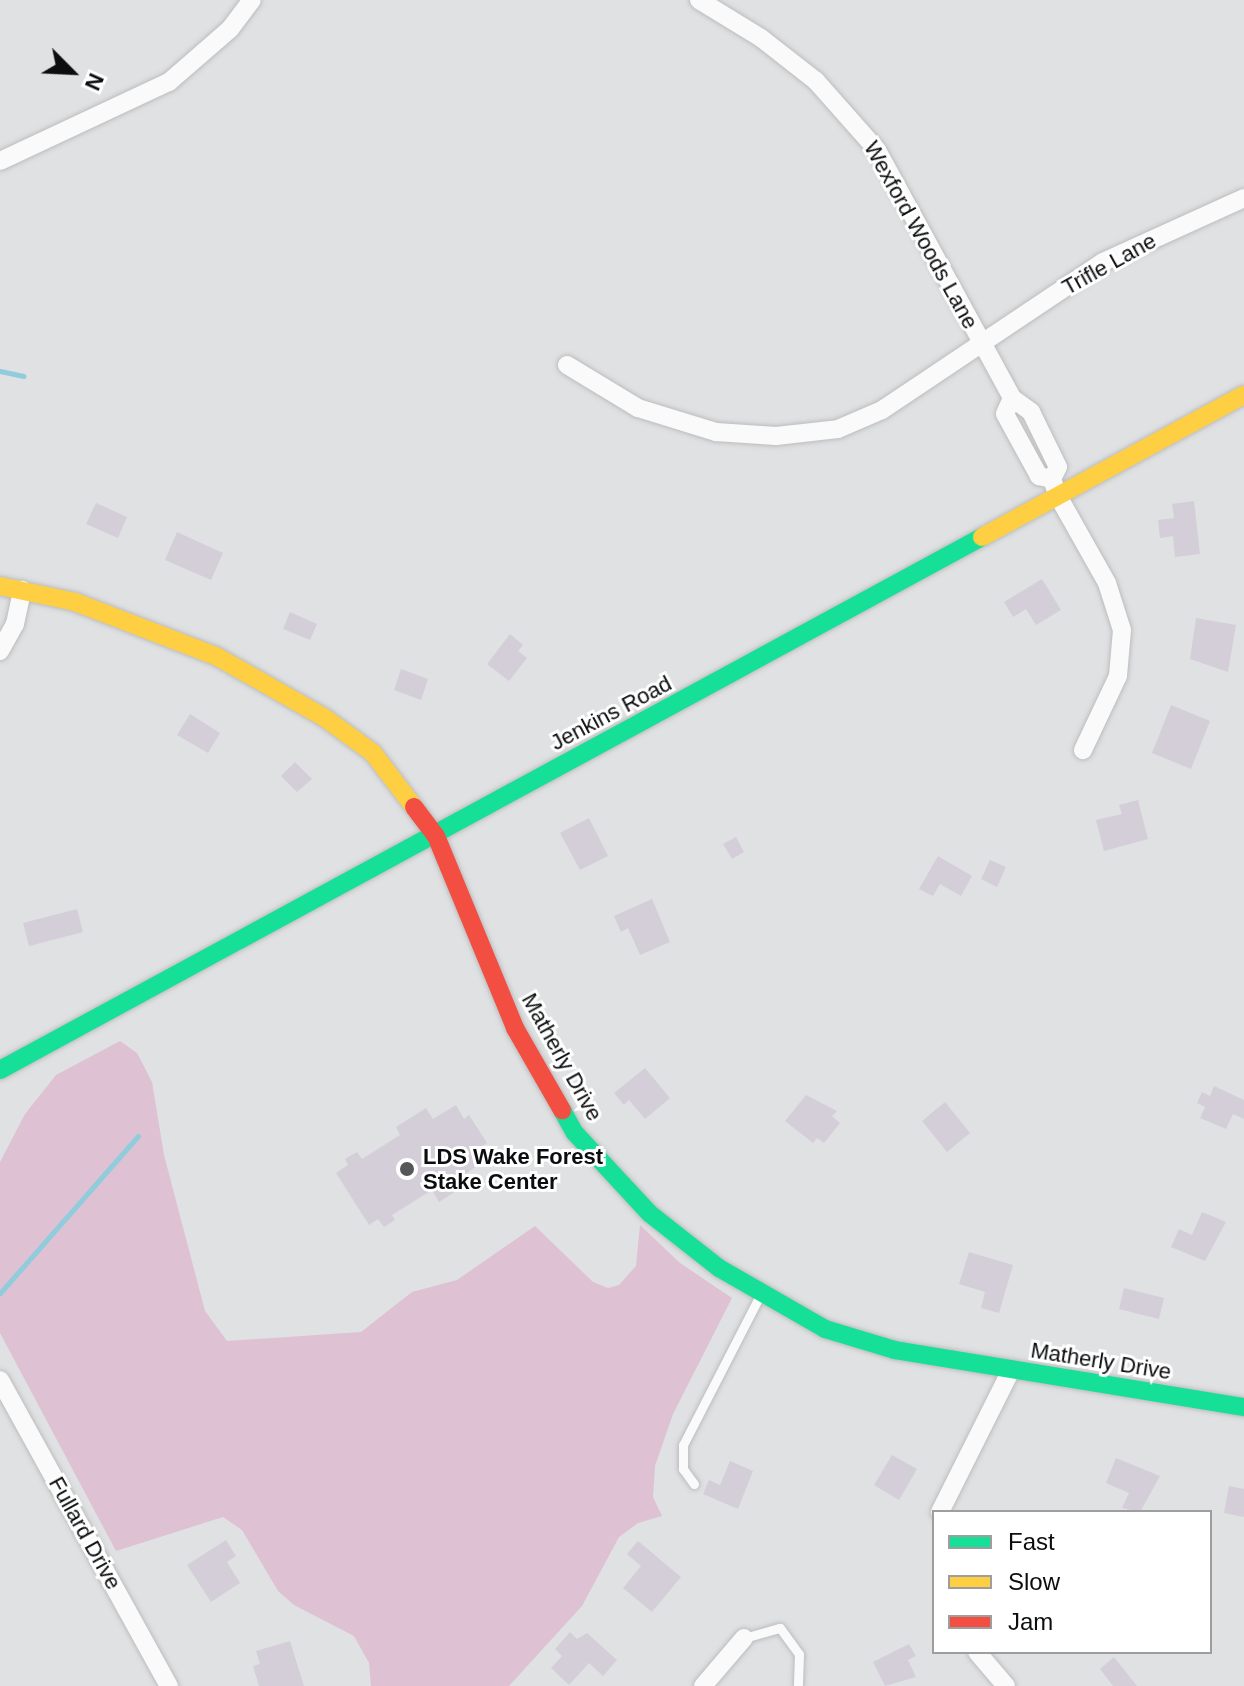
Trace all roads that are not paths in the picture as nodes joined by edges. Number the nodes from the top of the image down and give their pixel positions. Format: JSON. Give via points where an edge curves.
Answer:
{"nodes":[{"id":1,"x":252,"y":0,"type":"edge"},
{"id":2,"x":699,"y":0,"type":"edge"},
{"id":3,"x":0,"y":161,"type":"edge"},
{"id":4,"x":1244,"y":198,"type":"edge"},
{"id":5,"x":982,"y":343,"type":"junction"},
{"id":6,"x":567,"y":365,"type":"dead end"},
{"id":7,"x":1244,"y":395,"type":"edge"},
{"id":8,"x":1055,"y":488,"type":"junction"},
{"id":9,"x":0,"y":586,"type":"edge"},
{"id":10,"x":22,"y":590,"type":"junction"},
{"id":11,"x":0,"y":651,"type":"edge"},
{"id":12,"x":1083,"y":750,"type":"dead end"},
{"id":13,"x":436,"y":836,"type":"junction"},
{"id":14,"x":0,"y":1070,"type":"edge"},
{"id":15,"x":760,"y":1295,"type":"junction"},
{"id":16,"x":1010,"y":1372,"type":"junction"},
{"id":17,"x":0,"y":1380,"type":"edge"},
{"id":18,"x":1243,"y":1403,"type":"edge"},
{"id":19,"x":694,"y":1484,"type":"dead end"},
{"id":20,"x":941,"y":1510,"type":"edge"},
{"id":21,"x":744,"y":1638,"type":"joint"},
{"id":22,"x":979,"y":1654,"type":"edge"},
{"id":23,"x":169,"y":1686,"type":"edge"},
{"id":24,"x":703,"y":1686,"type":"edge"},
{"id":25,"x":798,"y":1686,"type":"edge"},
{"id":26,"x":1006,"y":1686,"type":"edge"}],
"edges":[{"from":1,"to":3,"type":"street","via":[[230,29],[169,82]]},
{"from":2,"to":5,"type":"street","name":"Wexford Woods Lane","via":[[785,55],[849,116],[877,150]]},
{"from":4,"to":5,"type":"street","name":"Trifle Lane","via":[[1130,247]]},
{"from":5,"to":6,"type":"street","name":"Trifle Lane","via":[[882,410],[838,429],[776,436],[716,432],[659,417]]},
{"from":5,"to":8,"type":"street","name":"Wexford Woods Lane","via":[[1012,398],[1005,414],[1039,476]]},
{"from":7,"to":8,"type":"street","name":"Jenkins Road"},
{"from":8,"to":12,"type":"street","via":[[1107,583],[1122,630],[1118,676]]},
{"from":8,"to":13,"type":"street","name":"Jenkins Road"},
{"from":9,"to":10,"type":"street","name":"Matherly Drive"},
{"from":10,"to":11,"type":"street","via":[[15,624]]},
{"from":10,"to":13,"type":"street","name":"Matherly Drive","via":[[75,602],[165,635],[281,692],[373,753]]},
{"from":13,"to":14,"type":"street","name":"Jenkins Road"},
{"from":13,"to":15,"type":"street","name":"Matherly Drive","via":[[515,1028],[575,1133],[649,1213]]},
{"from":15,"to":16,"type":"street","name":"Matherly Drive","via":[[825,1329],[895,1350]]},
{"from":15,"to":19,"type":"lane","via":[[683,1445],[683,1469]]},
{"from":16,"to":18,"type":"street","name":"Matherly Drive"},
{"from":16,"to":20,"type":"street"},
{"from":17,"to":23,"type":"street","name":"Fullard Drive"},
{"from":21,"to":24,"type":"street"},
{"from":21,"to":25,"type":"lane","via":[[780,1628],[799,1654]]},
{"from":22,"to":26,"type":"street"}]}
